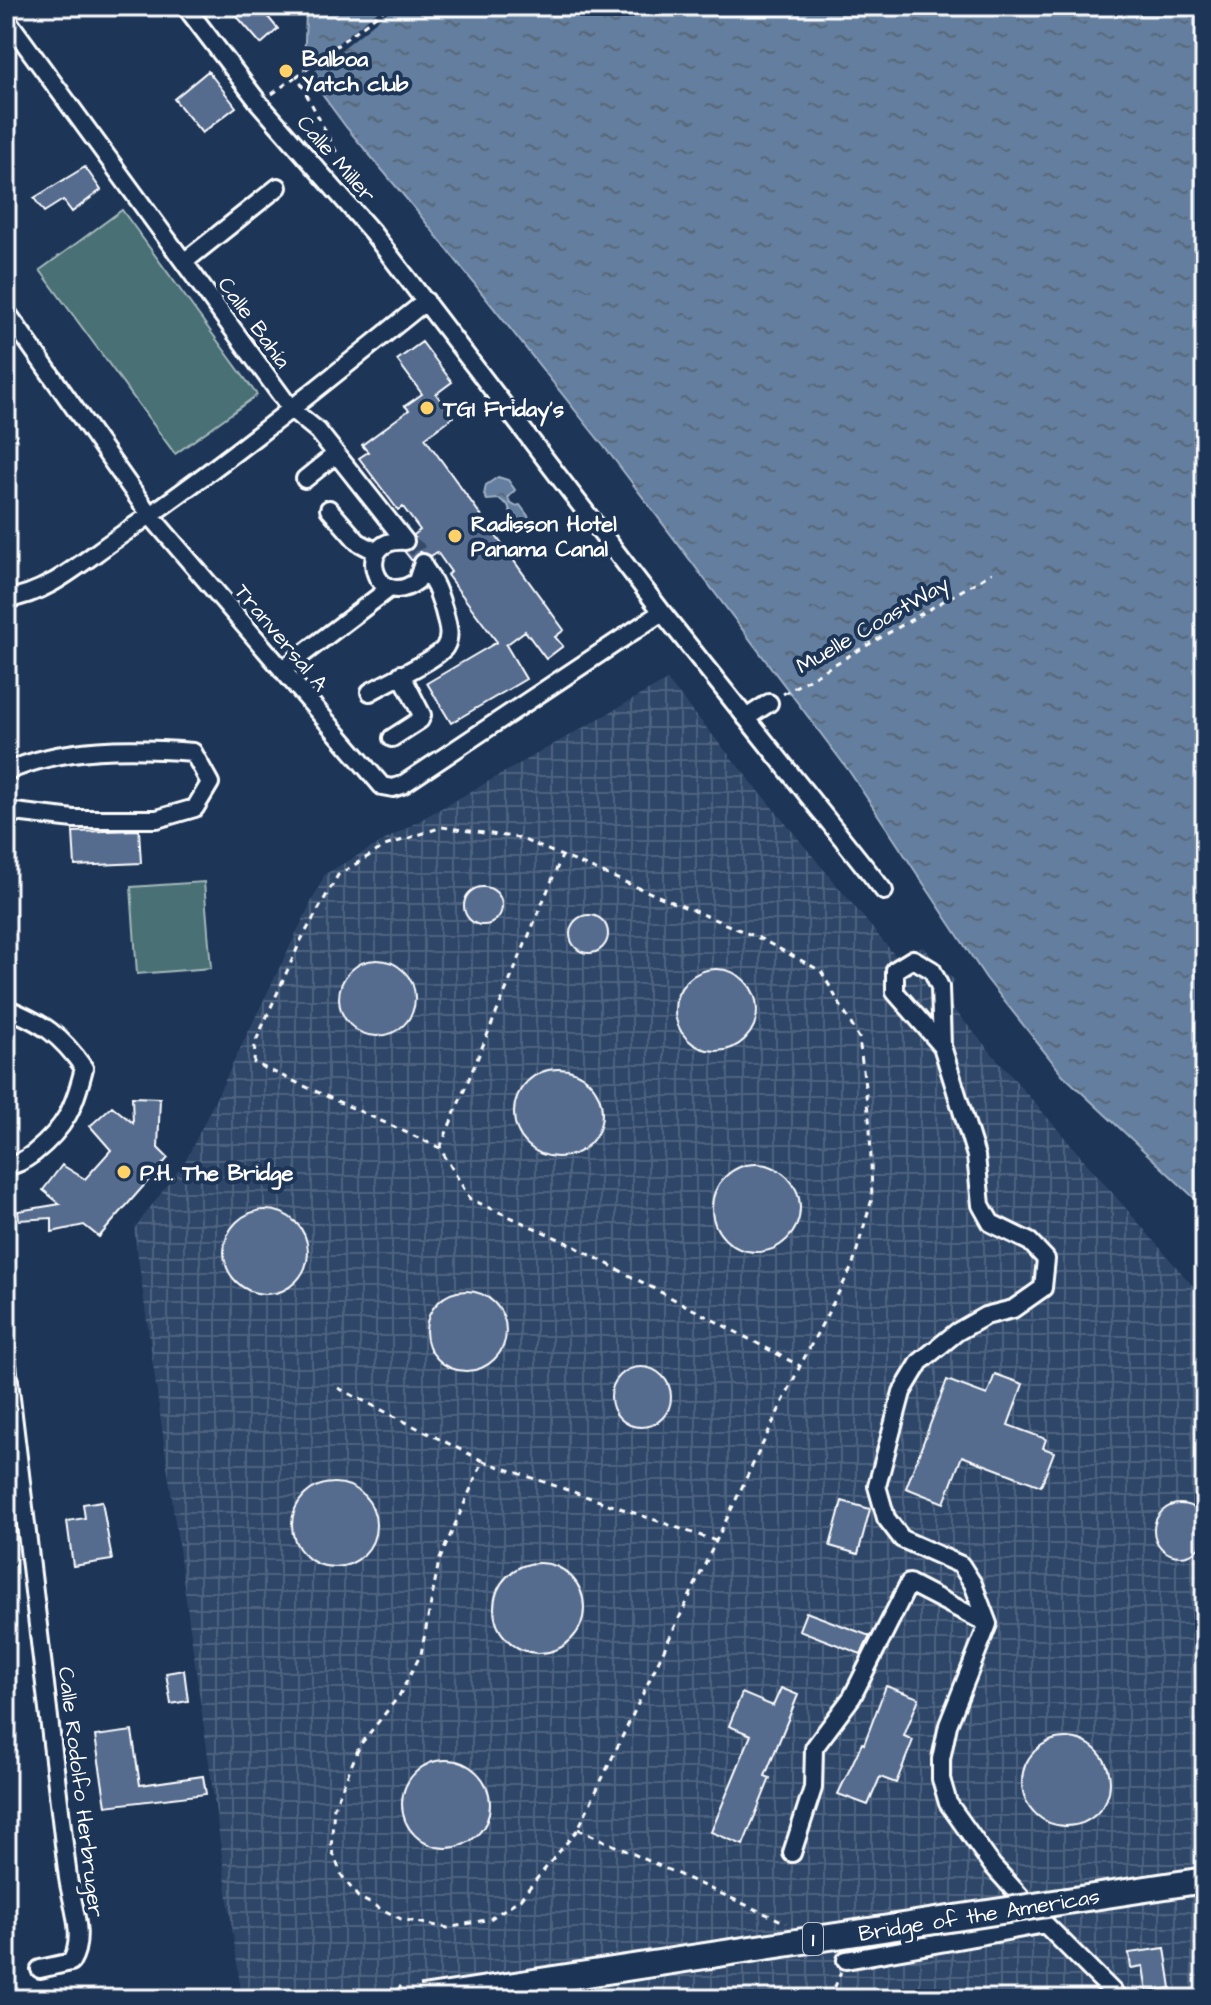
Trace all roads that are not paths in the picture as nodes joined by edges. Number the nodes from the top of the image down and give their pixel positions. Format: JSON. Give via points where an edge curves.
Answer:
{"nodes":[{"id":1,"x":185,"y":6,"type":"edge"},
{"id":2,"x":6,"y":18,"type":"edge"},
{"id":3,"x":278,"y":187,"type":"dead end"},
{"id":4,"x":184,"y":262,"type":"junction"},
{"id":5,"x":426,"y":301,"type":"junction"},
{"id":6,"x":6,"y":311,"type":"edge"},
{"id":7,"x":291,"y":409,"type":"junction"},
{"id":8,"x":336,"y":454,"type":"junction"},
{"id":9,"x":305,"y":479,"type":"dead end"},
{"id":10,"x":329,"y":509,"type":"dead end"},
{"id":11,"x":150,"y":515,"type":"junction"},
{"id":12,"x":377,"y":552,"type":"junction"},
{"id":13,"x":390,"y":588,"type":"junction"},
{"id":14,"x":6,"y":599,"type":"edge"},
{"id":15,"x":662,"y":612,"type":"junction"},
{"id":16,"x":282,"y":670,"type":"junction"},
{"id":17,"x":401,"y":674,"type":"junction"},
{"id":18,"x":370,"y":692,"type":"dead end"},
{"id":19,"x":769,"y":703,"type":"road end"},
{"id":20,"x":746,"y":718,"type":"junction"},
{"id":21,"x":392,"y":738,"type":"dead end"},
{"id":22,"x":6,"y":772,"type":"edge"},
{"id":23,"x":6,"y":811,"type":"edge"},
{"id":24,"x":884,"y":891,"type":"dead end"},
{"id":25,"x":6,"y":1008,"type":"edge"},
{"id":26,"x":942,"y":1046,"type":"junction"},
{"id":27,"x":6,"y":1166,"type":"edge"},
{"id":28,"x":6,"y":1356,"type":"edge"},
{"id":29,"x":988,"y":1624,"type":"junction"},
{"id":30,"x":792,"y":1853,"type":"dead end"},
{"id":31,"x":1205,"y":1880,"type":"edge"},
{"id":32,"x":1045,"y":1924,"type":"junction"},
{"id":33,"x":846,"y":1960,"type":"road end"},
{"id":34,"x":40,"y":1969,"type":"dead end"},
{"id":35,"x":411,"y":1993,"type":"edge"},
{"id":36,"x":1120,"y":1999,"type":"edge"}],
"edges":[{"from":1,"to":5,"type":"street","name":"Calle Miller","via":[[259,103]]},
{"from":2,"to":4,"type":"street","name":"Calle Bahía"},
{"from":3,"to":4,"type":"street"},
{"from":4,"to":7,"type":"street","name":"Calle Bahía"},
{"from":5,"to":7,"type":"street"},
{"from":5,"to":15,"type":"street","name":"Calle Miller"},
{"from":6,"to":11,"type":"street","name":"Tranversal A"},
{"from":7,"to":8,"type":"street","name":"Calle Bahía"},
{"from":7,"to":11,"type":"street"},
{"from":8,"to":9,"type":"street"},
{"from":8,"to":12,"type":"street","name":"Calle Bahía","via":[[405,541],[389,542]]},
{"from":10,"to":12,"type":"street","via":[[358,542]]},
{"from":11,"to":14,"type":"street","via":[[58,579],[33,593]]},
{"from":11,"to":16,"type":"street","name":"Tranversal A"},
{"from":12,"to":13,"type":"street","via":[[375,573]]},
{"from":13,"to":16,"type":"street"},
{"from":13,"to":17,"type":"street","via":[[403,589],[421,570],[436,586],[449,630],[444,650]]},
{"from":15,"to":16,"type":"street","name":"Tranversal A","via":[[393,788],[382,786]]},
{"from":15,"to":20,"type":"street","name":"Calle Miller"},
{"from":17,"to":18,"type":"street"},
{"from":17,"to":21,"type":"street","via":[[422,715]]},
{"from":19,"to":20,"type":"street"},
{"from":20,"to":24,"type":"street","name":"Calle Miller"},
{"from":22,"to":23,"type":"street","via":[[32,760],[153,749],[193,752],[210,783],[195,808],[157,819],[74,819]]},
{"from":25,"to":27,"type":"street","via":[[66,1042],[84,1068],[76,1100],[56,1135],[18,1165]]},
{"from":26,"to":26,"type":"street","via":[[940,987],[932,970],[913,959],[895,970],[895,992]]},
{"from":26,"to":29,"type":"street","via":[[976,1156],[981,1205],[991,1223],[1030,1242],[1046,1259],[1043,1288],[1013,1309],[985,1316],[957,1332],[920,1362],[902,1392],[877,1486],[886,1518],[902,1539],[961,1565]]},
{"from":28,"to":34,"type":"street","name":"Calle Rodolfo Herbruger","via":[[79,1937],[71,1962]]},
{"from":29,"to":30,"type":"street","via":[[909,1583],[852,1697],[814,1748],[813,1788]]},
{"from":29,"to":32,"type":"street","via":[[948,1725],[941,1779],[948,1803],[992,1865]]},
{"from":31,"to":35,"type":"highway","name":"Bridge of the Americas","number":"1","bridge":true},
{"from":32,"to":33,"type":"street"},
{"from":32,"to":36,"type":"street"}]}
